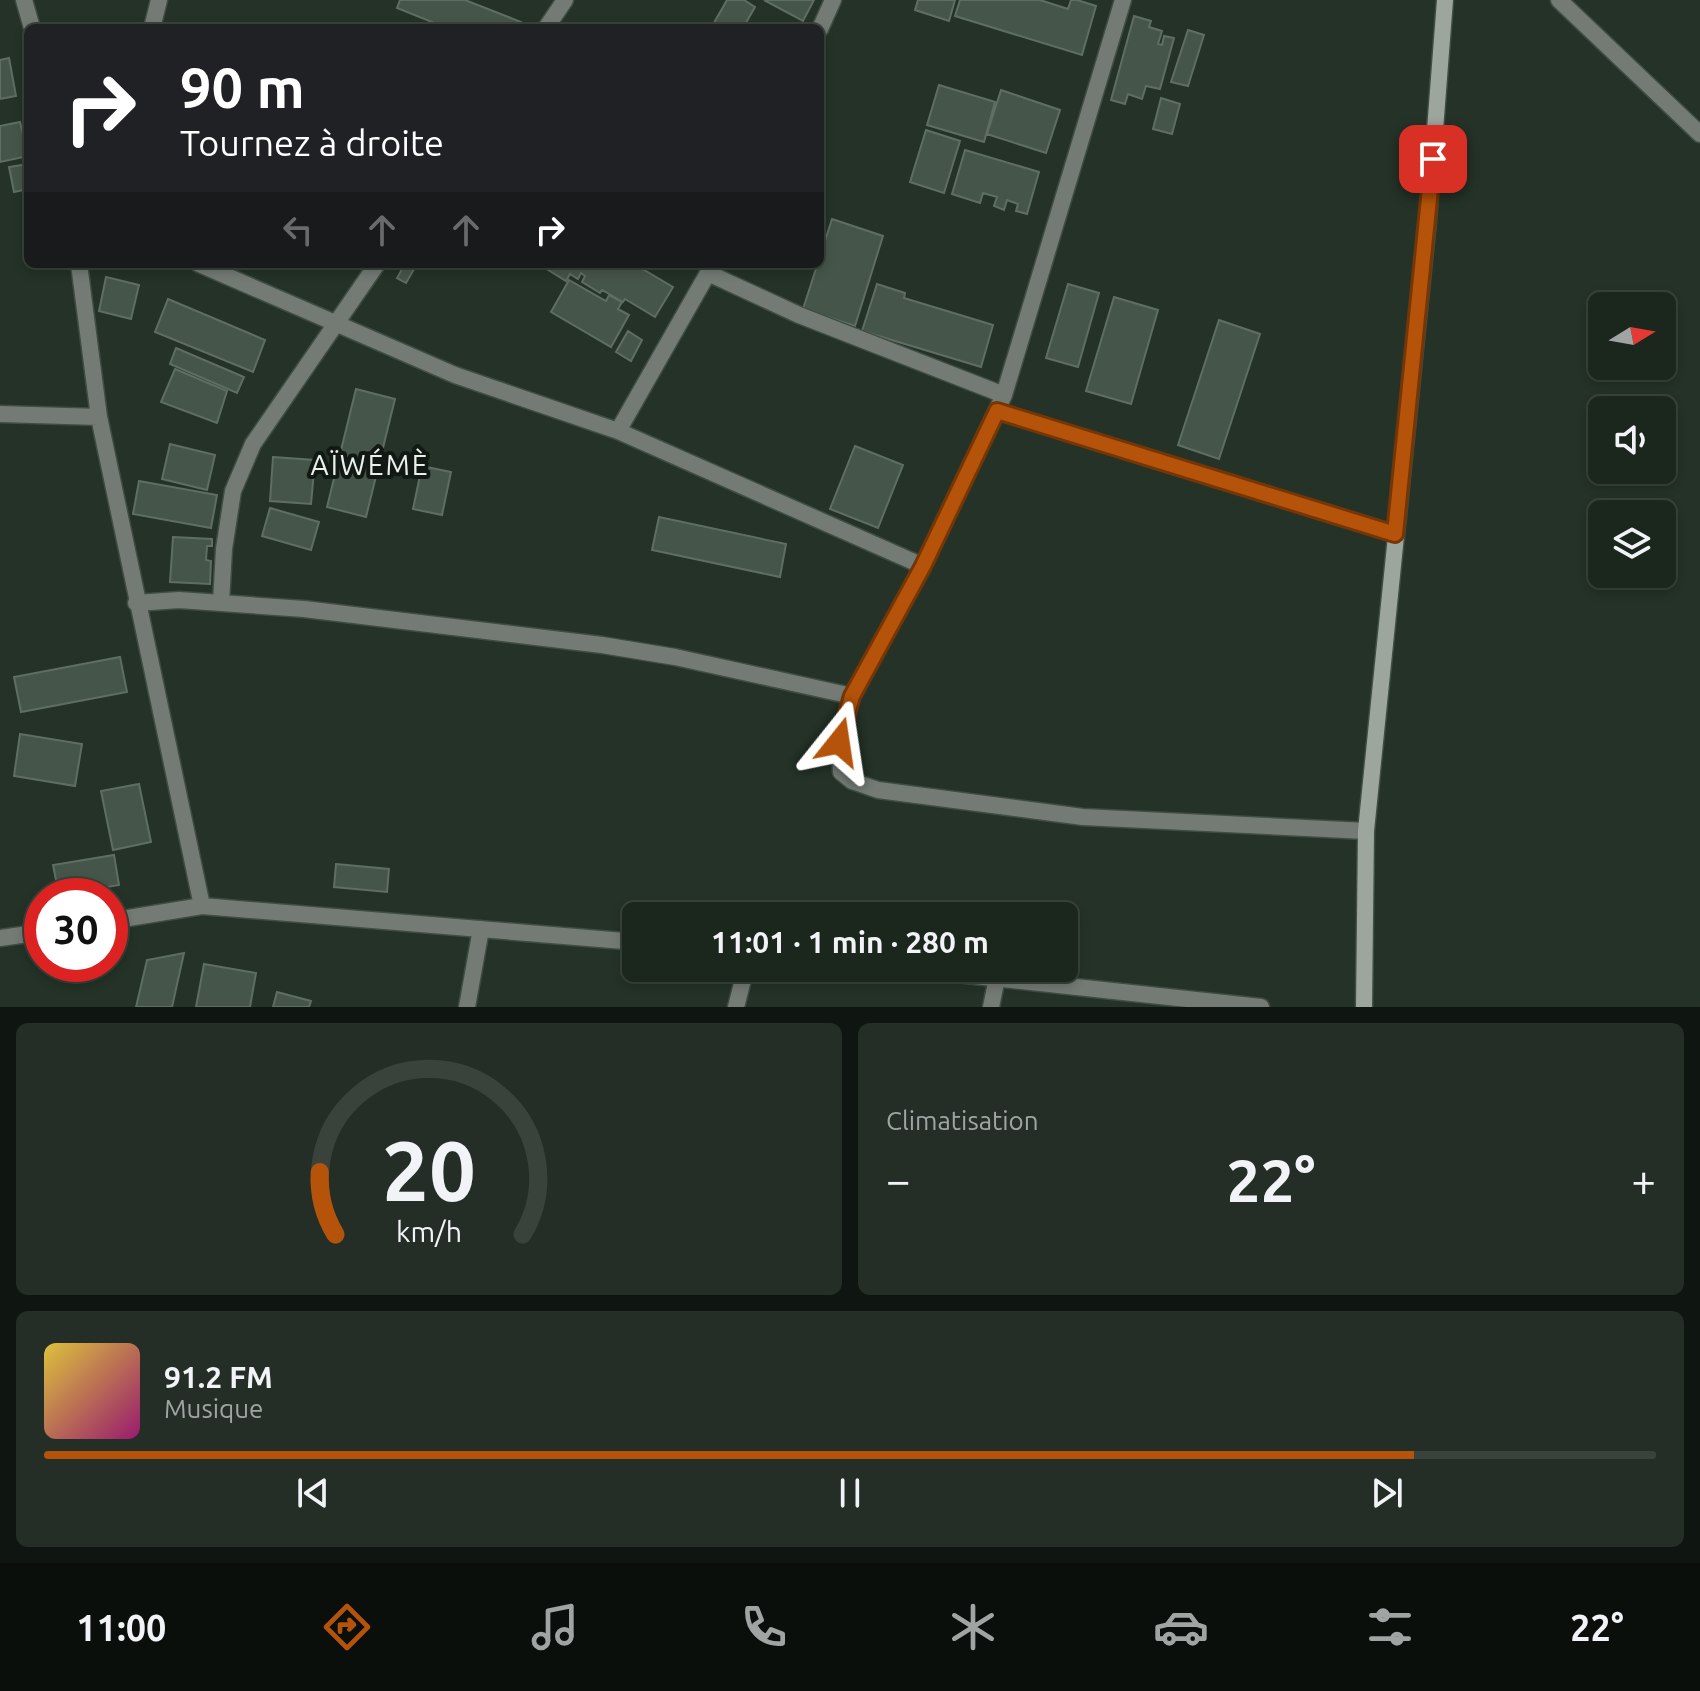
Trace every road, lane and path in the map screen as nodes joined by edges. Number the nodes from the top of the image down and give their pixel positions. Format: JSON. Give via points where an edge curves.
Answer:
{"nodes":[{"id":1,"x":24,"y":0,"type":"edge"},
{"id":2,"x":159,"y":0,"type":"edge"},
{"id":3,"x":565,"y":0,"type":"edge"},
{"id":4,"x":833,"y":0,"type":"edge"},
{"id":5,"x":1123,"y":0,"type":"edge"},
{"id":6,"x":1445,"y":0,"type":"edge"},
{"id":7,"x":1559,"y":0,"type":"edge"},
{"id":8,"x":31,"y":24,"type":"edge"},
{"id":9,"x":153,"y":24,"type":"edge"},
{"id":10,"x":549,"y":24,"type":"edge"},
{"id":11,"x":822,"y":24,"type":"edge"},
{"id":12,"x":1700,"y":134,"type":"edge"},
{"id":13,"x":80,"y":268,"type":"edge"},
{"id":14,"x":208,"y":268,"type":"edge"},
{"id":15,"x":374,"y":268,"type":"edge"},
{"id":16,"x":710,"y":269,"type":"edge"},
{"id":17,"x":335,"y":324,"type":"junction"},
{"id":18,"x":1000,"y":403,"type":"junction"},
{"id":19,"x":0,"y":414,"type":"edge"},
{"id":20,"x":99,"y":417,"type":"junction"},
{"id":21,"x":618,"y":431,"type":"junction"},
{"id":22,"x":1395,"y":534,"type":"junction"},
{"id":23,"x":923,"y":566,"type":"junction"},
{"id":24,"x":136,"y":603,"type":"junction"},
{"id":25,"x":221,"y":603,"type":"junction"},
{"id":26,"x":852,"y":696,"type":"junction"},
{"id":27,"x":1366,"y":831,"type":"junction"},
{"id":28,"x":202,"y":906,"type":"junction"},
{"id":29,"x":128,"y":918,"type":"edge"},
{"id":30,"x":481,"y":929,"type":"junction"},
{"id":31,"x":24,"y":935,"type":"edge"},
{"id":32,"x":0,"y":938,"type":"edge"},
{"id":33,"x":622,"y":941,"type":"edge"},
{"id":34,"x":742,"y":982,"type":"edge"},
{"id":35,"x":996,"y":982,"type":"edge"},
{"id":36,"x":1033,"y":982,"type":"edge"},
{"id":37,"x":467,"y":1007,"type":"edge"},
{"id":38,"x":736,"y":1007,"type":"edge"},
{"id":39,"x":991,"y":1007,"type":"edge"},
{"id":40,"x":1261,"y":1007,"type":"edge"},
{"id":41,"x":1364,"y":1007,"type":"edge"}],
"edges":[{"from":1,"to":8,"type":"street"},
{"from":2,"to":9,"type":"street"},
{"from":3,"to":10,"type":"street"},
{"from":4,"to":11,"type":"street"},
{"from":5,"to":18,"type":"street"},
{"from":6,"to":22,"type":"street"},
{"from":7,"to":12,"type":"street"},
{"from":13,"to":20,"type":"street"},
{"from":14,"to":17,"type":"street"},
{"from":15,"to":17,"type":"street"},
{"from":16,"to":18,"type":"street","via":[[799,315]]},
{"from":16,"to":21,"type":"street"},
{"from":17,"to":21,"type":"street","via":[[455,375]]},
{"from":17,"to":25,"type":"street","via":[[253,444],[233,491]]},
{"from":18,"to":22,"type":"street"},
{"from":18,"to":23,"type":"street"},
{"from":19,"to":20,"type":"street"},
{"from":20,"to":24,"type":"street"},
{"from":21,"to":23,"type":"street"},
{"from":22,"to":27,"type":"street"},
{"from":23,"to":26,"type":"street"},
{"from":24,"to":25,"type":"street"},
{"from":24,"to":28,"type":"street"},
{"from":25,"to":26,"type":"street","via":[[602,645]]},
{"from":26,"to":27,"type":"street","via":[[839,742],[841,772],[878,790],[1083,817]]},
{"from":27,"to":41,"type":"street"},
{"from":28,"to":29,"type":"street"},
{"from":28,"to":30,"type":"street"},
{"from":30,"to":33,"type":"street"},
{"from":30,"to":37,"type":"street"},
{"from":31,"to":32,"type":"street"},
{"from":34,"to":38,"type":"street"},
{"from":35,"to":39,"type":"street"},
{"from":36,"to":40,"type":"street"}]}
